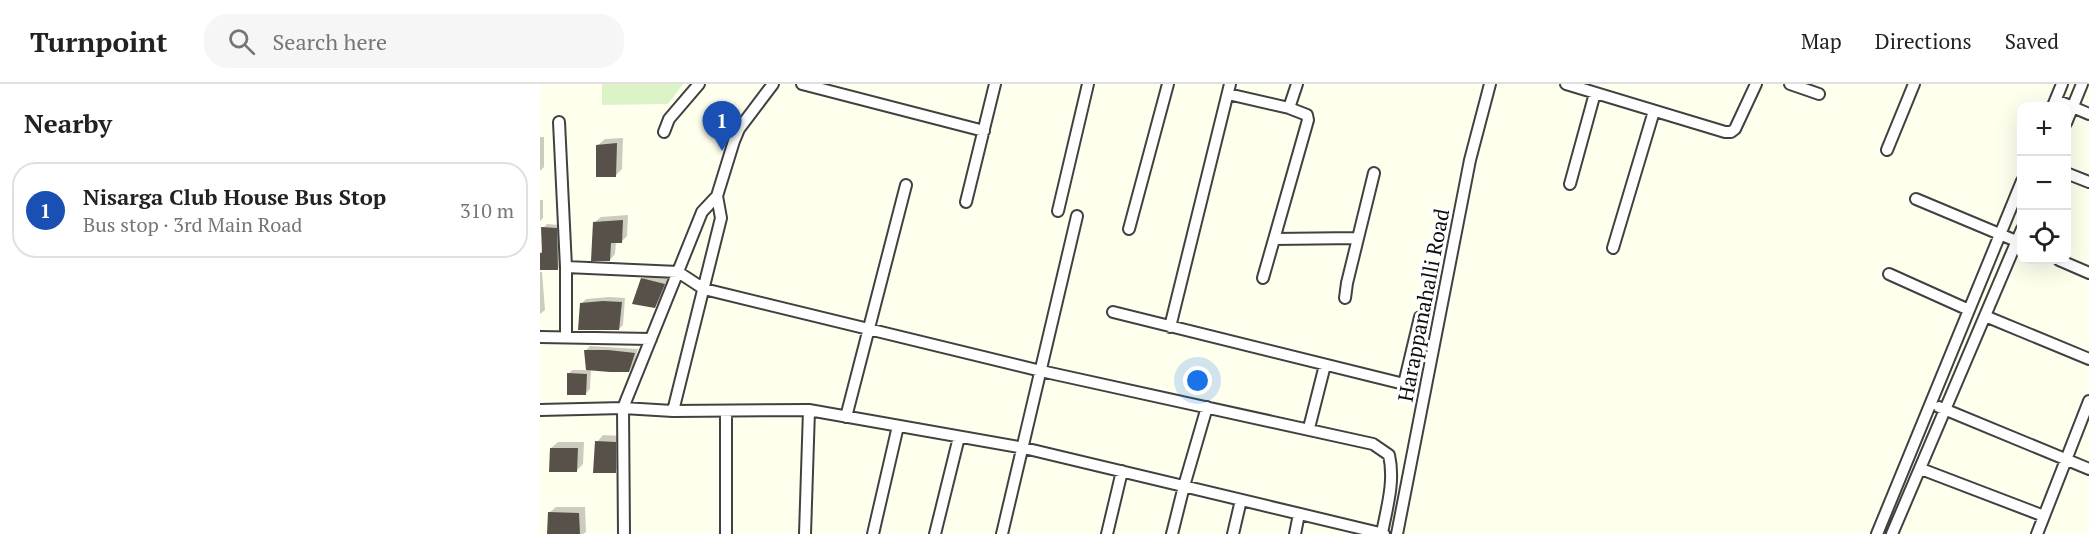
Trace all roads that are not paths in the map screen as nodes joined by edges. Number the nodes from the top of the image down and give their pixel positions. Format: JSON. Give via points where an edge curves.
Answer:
{"nodes":[{"id":1,"x":699,"y":84,"type":"edge"},
{"id":2,"x":773,"y":84,"type":"edge"},
{"id":3,"x":802,"y":84,"type":"edge"},
{"id":4,"x":995,"y":84,"type":"edge"},
{"id":5,"x":1088,"y":84,"type":"edge"},
{"id":6,"x":1168,"y":84,"type":"edge"},
{"id":7,"x":1297,"y":84,"type":"edge"},
{"id":8,"x":1490,"y":84,"type":"edge"},
{"id":9,"x":1566,"y":84,"type":"edge"},
{"id":10,"x":1756,"y":84,"type":"edge"},
{"id":11,"x":1790,"y":84,"type":"edge"},
{"id":12,"x":1914,"y":84,"type":"edge"},
{"id":13,"x":2062,"y":84,"type":"edge"},
{"id":14,"x":2082,"y":84,"type":"edge"},
{"id":15,"x":1229,"y":89,"type":"edge"},
{"id":16,"x":1595,"y":93,"type":"junction"},
{"id":17,"x":1819,"y":94,"type":"dead end"},
{"id":18,"x":2054,"y":102,"type":"edge"},
{"id":19,"x":1289,"y":108,"type":"junction"},
{"id":20,"x":2073,"y":108,"type":"junction"},
{"id":21,"x":1654,"y":111,"type":"junction"},
{"id":22,"x":2071,"y":113,"type":"edge"},
{"id":23,"x":2089,"y":114,"type":"edge"},
{"id":24,"x":559,"y":122,"type":"dead end"},
{"id":25,"x":984,"y":131,"type":"junction"},
{"id":26,"x":664,"y":132,"type":"dead end"},
{"id":27,"x":1887,"y":150,"type":"dead end"},
{"id":28,"x":1374,"y":173,"type":"dead end"},
{"id":29,"x":2071,"y":175,"type":"edge"},
{"id":30,"x":2089,"y":182,"type":"edge"},
{"id":31,"x":1570,"y":184,"type":"dead end"},
{"id":32,"x":906,"y":185,"type":"dead end"},
{"id":33,"x":2017,"y":193,"type":"edge"},
{"id":34,"x":717,"y":196,"type":"junction"},
{"id":35,"x":1916,"y":199,"type":"dead end"},
{"id":36,"x":966,"y":202,"type":"dead end"},
{"id":37,"x":1058,"y":211,"type":"dead end"},
{"id":38,"x":1077,"y":216,"type":"dead end"},
{"id":39,"x":1129,"y":229,"type":"dead end"},
{"id":40,"x":2000,"y":234,"type":"junction"},
{"id":41,"x":1358,"y":238,"type":"junction"},
{"id":42,"x":1274,"y":239,"type":"junction"},
{"id":43,"x":2017,"y":241,"type":"edge"},
{"id":44,"x":2017,"y":246,"type":"edge"},
{"id":45,"x":1612,"y":248,"type":"dead end"},
{"id":46,"x":2068,"y":264,"type":"edge"},
{"id":47,"x":566,"y":267,"type":"junction"},
{"id":48,"x":678,"y":272,"type":"junction"},
{"id":49,"x":2089,"y":273,"type":"edge"},
{"id":50,"x":1889,"y":274,"type":"dead end"},
{"id":51,"x":1263,"y":278,"type":"dead end"},
{"id":52,"x":704,"y":290,"type":"junction"},
{"id":53,"x":1345,"y":298,"type":"dead end"},
{"id":54,"x":1969,"y":310,"type":"junction"},
{"id":55,"x":1113,"y":312,"type":"dead end"},
{"id":56,"x":1985,"y":315,"type":"junction"},
{"id":57,"x":1420,"y":317,"type":"dead end"},
{"id":58,"x":1170,"y":327,"type":"junction"},
{"id":59,"x":869,"y":330,"type":"junction"},
{"id":60,"x":540,"y":337,"type":"edge"},
{"id":61,"x":566,"y":337,"type":"junction"},
{"id":62,"x":651,"y":339,"type":"junction"},
{"id":63,"x":2089,"y":359,"type":"edge"},
{"id":64,"x":1325,"y":365,"type":"junction"},
{"id":65,"x":1041,"y":371,"type":"junction"},
{"id":66,"x":2089,"y":401,"type":"edge"},
{"id":67,"x":1931,"y":402,"type":"junction"},
{"id":68,"x":1207,"y":407,"type":"junction"},
{"id":69,"x":623,"y":408,"type":"junction"},
{"id":70,"x":1944,"y":409,"type":"junction"},
{"id":71,"x":540,"y":410,"type":"edge"},
{"id":72,"x":809,"y":410,"type":"junction"},
{"id":73,"x":673,"y":411,"type":"junction"},
{"id":74,"x":726,"y":411,"type":"junction"},
{"id":75,"x":846,"y":417,"type":"junction"},
{"id":76,"x":898,"y":426,"type":"junction"},
{"id":77,"x":1309,"y":428,"type":"junction"},
{"id":78,"x":959,"y":437,"type":"junction"},
{"id":79,"x":1024,"y":448,"type":"junction"},
{"id":80,"x":2067,"y":460,"type":"junction"},
{"id":81,"x":1921,"y":469,"type":"junction"},
{"id":82,"x":2089,"y":469,"type":"edge"},
{"id":83,"x":1122,"y":471,"type":"junction"},
{"id":84,"x":1184,"y":486,"type":"junction"},
{"id":85,"x":1241,"y":500,"type":"junction"},
{"id":86,"x":1299,"y":514,"type":"junction"},
{"id":87,"x":2044,"y":516,"type":"junction"},
{"id":88,"x":1880,"y":533,"type":"edge"},
{"id":89,"x":624,"y":534,"type":"edge"},
{"id":90,"x":726,"y":534,"type":"edge"},
{"id":91,"x":805,"y":534,"type":"edge"},
{"id":92,"x":873,"y":534,"type":"edge"},
{"id":93,"x":935,"y":534,"type":"edge"},
{"id":94,"x":1002,"y":534,"type":"edge"},
{"id":95,"x":1107,"y":534,"type":"edge"},
{"id":96,"x":1172,"y":534,"type":"edge"},
{"id":97,"x":1233,"y":534,"type":"edge"},
{"id":98,"x":1295,"y":534,"type":"edge"},
{"id":99,"x":1383,"y":534,"type":"edge"},
{"id":100,"x":1397,"y":534,"type":"edge"},
{"id":101,"x":1892,"y":534,"type":"edge"},
{"id":102,"x":2037,"y":534,"type":"edge"}],
"edges":[{"from":1,"to":26,"type":"street","via":[[669,119]]},
{"from":2,"to":34,"type":"street","via":[[739,129]]},
{"from":3,"to":25,"type":"street"},
{"from":4,"to":25,"type":"street"},
{"from":5,"to":37,"type":"street"},
{"from":6,"to":39,"type":"street"},
{"from":7,"to":19,"type":"street"},
{"from":8,"to":100,"type":"street","name":"Harappanahalli Road","via":[[1470,160]]},
{"from":9,"to":16,"type":"street"},
{"from":10,"to":21,"type":"street","via":[[1731,132]]},
{"from":11,"to":17,"type":"street"},
{"from":12,"to":27,"type":"street"},
{"from":13,"to":18,"type":"street"},
{"from":14,"to":20,"type":"street"},
{"from":15,"to":19,"type":"street"},
{"from":15,"to":58,"type":"street"},
{"from":16,"to":21,"type":"street"},
{"from":16,"to":31,"type":"street"},
{"from":19,"to":42,"type":"street","via":[[1305,113],[1308,120]]},
{"from":20,"to":22,"type":"street"},
{"from":20,"to":23,"type":"street"},
{"from":21,"to":45,"type":"street"},
{"from":24,"to":47,"type":"street"},
{"from":25,"to":36,"type":"street"},
{"from":28,"to":41,"type":"street"},
{"from":29,"to":30,"type":"street"},
{"from":32,"to":59,"type":"street"},
{"from":33,"to":40,"type":"street"},
{"from":34,"to":48,"type":"street","via":[[702,212]]},
{"from":34,"to":52,"type":"street","via":[[720,218]]},
{"from":35,"to":40,"type":"street"},
{"from":38,"to":65,"type":"street"},
{"from":40,"to":43,"type":"street"},
{"from":40,"to":54,"type":"street"},
{"from":41,"to":42,"type":"street"},
{"from":41,"to":53,"type":"street"},
{"from":42,"to":51,"type":"street"},
{"from":44,"to":56,"type":"street"},
{"from":46,"to":49,"type":"street"},
{"from":47,"to":48,"type":"street"},
{"from":47,"to":61,"type":"street"},
{"from":48,"to":52,"type":"street"},
{"from":48,"to":62,"type":"street"},
{"from":50,"to":54,"type":"street"},
{"from":52,"to":59,"type":"street"},
{"from":52,"to":73,"type":"street"},
{"from":54,"to":67,"type":"street"},
{"from":55,"to":58,"type":"street"},
{"from":56,"to":63,"type":"street"},
{"from":56,"to":70,"type":"street"},
{"from":57,"to":64,"type":"street","via":[[1404,384]]},
{"from":58,"to":64,"type":"street"},
{"from":59,"to":65,"type":"street"},
{"from":59,"to":75,"type":"street"},
{"from":60,"to":61,"type":"street"},
{"from":61,"to":62,"type":"street"},
{"from":62,"to":69,"type":"street"},
{"from":64,"to":77,"type":"street"},
{"from":65,"to":68,"type":"street"},
{"from":65,"to":79,"type":"street"},
{"from":66,"to":80,"type":"street"},
{"from":67,"to":70,"type":"street"},
{"from":67,"to":88,"type":"street"},
{"from":68,"to":77,"type":"street"},
{"from":68,"to":84,"type":"street"},
{"from":69,"to":71,"type":"street"},
{"from":69,"to":73,"type":"street"},
{"from":69,"to":89,"type":"street"},
{"from":70,"to":80,"type":"street"},
{"from":70,"to":81,"type":"street"},
{"from":72,"to":74,"type":"street"},
{"from":72,"to":75,"type":"street"},
{"from":72,"to":91,"type":"street"},
{"from":73,"to":74,"type":"street"},
{"from":74,"to":90,"type":"street"},
{"from":75,"to":76,"type":"street"},
{"from":76,"to":78,"type":"street"},
{"from":76,"to":92,"type":"street"},
{"from":77,"to":99,"type":"street","via":[[1373,444],[1389,454],[1391,487]]},
{"from":78,"to":79,"type":"street"},
{"from":78,"to":93,"type":"street"},
{"from":79,"to":83,"type":"street"},
{"from":79,"to":94,"type":"street"},
{"from":80,"to":82,"type":"street"},
{"from":80,"to":87,"type":"street"},
{"from":81,"to":87,"type":"street"},
{"from":81,"to":101,"type":"street"},
{"from":83,"to":84,"type":"street"},
{"from":83,"to":95,"type":"street"},
{"from":84,"to":85,"type":"street"},
{"from":84,"to":96,"type":"street"},
{"from":85,"to":86,"type":"street"},
{"from":85,"to":97,"type":"street"},
{"from":86,"to":98,"type":"street"},
{"from":86,"to":99,"type":"street"},
{"from":87,"to":102,"type":"street"}]}
